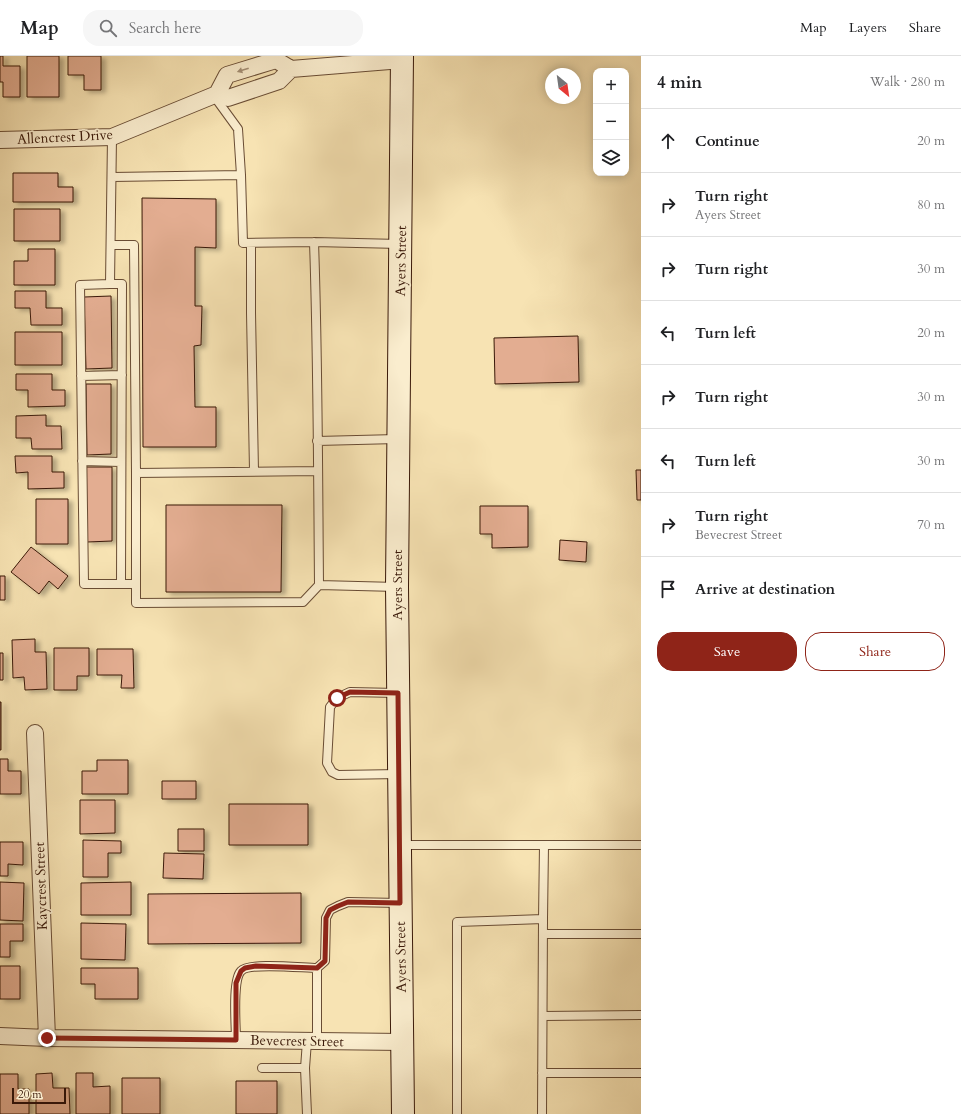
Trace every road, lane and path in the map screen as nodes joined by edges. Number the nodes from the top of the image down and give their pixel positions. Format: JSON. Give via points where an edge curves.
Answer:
{"nodes":[{"id":1,"x":402,"y":58,"type":"edge"},
{"id":2,"x":291,"y":69,"type":"junction"},
{"id":3,"x":215,"y":94,"type":"junction"},
{"id":4,"x":112,"y":137,"type":"junction"},
{"id":5,"x":0,"y":140,"type":"edge"},
{"id":6,"x":241,"y":174,"type":"junction"},
{"id":7,"x":112,"y":177,"type":"junction"},
{"id":8,"x":314,"y":242,"type":"junction"},
{"id":9,"x":251,"y":243,"type":"junction"},
{"id":10,"x":401,"y":244,"type":"junction"},
{"id":11,"x":111,"y":245,"type":"junction"},
{"id":12,"x":110,"y":284,"type":"junction"},
{"id":13,"x":122,"y":375,"type":"junction"},
{"id":14,"x":81,"y":376,"type":"junction"},
{"id":15,"x":399,"y":439,"type":"junction"},
{"id":16,"x":317,"y":441,"type":"junction"},
{"id":17,"x":82,"y":462,"type":"junction"},
{"id":18,"x":121,"y":462,"type":"junction"},
{"id":19,"x":318,"y":471,"type":"junction"},
{"id":20,"x":254,"y":472,"type":"junction"},
{"id":21,"x":136,"y":473,"type":"junction"},
{"id":22,"x":121,"y":584,"type":"junction"},
{"id":23,"x":136,"y":584,"type":"junction"},
{"id":24,"x":318,"y":585,"type":"junction"},
{"id":25,"x":397,"y":587,"type":"junction"},
{"id":26,"x":398,"y":693,"type":"junction"},
{"id":27,"x":35,"y":733,"type":"dead end"},
{"id":28,"x":399,"y":774,"type":"junction"},
{"id":29,"x":400,"y":845,"type":"junction"},
{"id":30,"x":544,"y":845,"type":"junction"},
{"id":31,"x":641,"y":845,"type":"edge"},
{"id":32,"x":400,"y":903,"type":"junction"},
{"id":33,"x":543,"y":919,"type":"junction"},
{"id":34,"x":543,"y":934,"type":"junction"},
{"id":35,"x":641,"y":934,"type":"edge"},
{"id":36,"x":317,"y":968,"type":"junction"},
{"id":37,"x":641,"y":1015,"type":"edge"},
{"id":38,"x":543,"y":1016,"type":"junction"},
{"id":39,"x":0,"y":1036,"type":"edge"},
{"id":40,"x":47,"y":1038,"type":"junction"},
{"id":41,"x":236,"y":1040,"type":"junction"},
{"id":42,"x":312,"y":1041,"type":"junction"},
{"id":43,"x":402,"y":1042,"type":"junction"},
{"id":44,"x":262,"y":1068,"type":"dead end"},
{"id":45,"x":305,"y":1068,"type":"junction"},
{"id":46,"x":542,"y":1074,"type":"junction"},
{"id":47,"x":641,"y":1074,"type":"edge"},
{"id":48,"x":307,"y":1114,"type":"edge"},
{"id":49,"x":403,"y":1114,"type":"edge"},
{"id":50,"x":457,"y":1114,"type":"edge"},
{"id":51,"x":542,"y":1114,"type":"edge"}],
"edges":[{"from":1,"to":2,"type":"street"},
{"from":1,"to":10,"type":"main road","name":"Ayers Street"},
{"from":2,"to":3,"type":"street","name":"Allencrest Drive","via":[[279,81],[228,98]]},
{"from":2,"to":3,"type":"street","one_way":true,"via":[[276,60],[227,75]]},
{"from":3,"to":4,"type":"street","name":"Allencrest Drive"},
{"from":3,"to":6,"type":"lane","via":[[238,129]]},
{"from":4,"to":5,"type":"street","name":"Allencrest Drive"},
{"from":4,"to":7,"type":"lane"},
{"from":6,"to":7,"type":"lane"},
{"from":6,"to":9,"type":"lane","via":[[243,243]]},
{"from":7,"to":11,"type":"lane"},
{"from":8,"to":9,"type":"lane"},
{"from":8,"to":10,"type":"lane"},
{"from":8,"to":16,"type":"lane"},
{"from":9,"to":20,"type":"lane"},
{"from":10,"to":15,"type":"main road","name":"Ayers Street"},
{"from":11,"to":12,"type":"lane"},
{"from":11,"to":21,"type":"lane","via":[[134,246]]},
{"from":12,"to":13,"type":"lane","via":[[122,284]]},
{"from":12,"to":14,"type":"lane","via":[[80,285]]},
{"from":13,"to":14,"type":"lane"},
{"from":13,"to":18,"type":"lane"},
{"from":14,"to":17,"type":"lane"},
{"from":15,"to":16,"type":"lane"},
{"from":15,"to":25,"type":"main road","name":"Ayers Street"},
{"from":16,"to":19,"type":"lane"},
{"from":17,"to":18,"type":"lane"},
{"from":17,"to":22,"type":"lane","via":[[84,584]]},
{"from":18,"to":22,"type":"lane"},
{"from":19,"to":20,"type":"lane"},
{"from":19,"to":24,"type":"lane"},
{"from":20,"to":21,"type":"lane"},
{"from":21,"to":23,"type":"lane"},
{"from":22,"to":23,"type":"lane"},
{"from":23,"to":24,"type":"lane","via":[[136,603],[303,602]]},
{"from":24,"to":25,"type":"lane"},
{"from":25,"to":26,"type":"main road","name":"Ayers Street"},
{"from":26,"to":28,"type":"main road","name":"Ayers Street"},
{"from":26,"to":28,"type":"lane","via":[[350,692],[337,698],[330,707],[327,763],[332,772],[338,775]]},
{"from":27,"to":40,"type":"street","name":"Kaycrest Street"},
{"from":28,"to":29,"type":"main road","name":"Ayers Street"},
{"from":29,"to":30,"type":"lane"},
{"from":29,"to":32,"type":"main road","name":"Ayers Street"},
{"from":30,"to":31,"type":"lane"},
{"from":30,"to":33,"type":"lane"},
{"from":32,"to":36,"type":"lane","via":[[348,902],[330,910],[326,918],[325,961]]},
{"from":32,"to":43,"type":"main road","name":"Ayers Street"},
{"from":33,"to":34,"type":"lane"},
{"from":33,"to":50,"type":"lane","via":[[457,922]]},
{"from":34,"to":35,"type":"lane"},
{"from":34,"to":38,"type":"lane"},
{"from":36,"to":41,"type":"lane","via":[[256,966],[241,971],[236,983]]},
{"from":36,"to":42,"type":"lane"},
{"from":37,"to":38,"type":"lane"},
{"from":38,"to":46,"type":"lane"},
{"from":39,"to":40,"type":"street","name":"Bevecrest Street"},
{"from":40,"to":41,"type":"street","name":"Bevecrest Street"},
{"from":41,"to":42,"type":"street","name":"Bevecrest Street"},
{"from":42,"to":43,"type":"street","name":"Bevecrest Street"},
{"from":42,"to":45,"type":"lane"},
{"from":43,"to":49,"type":"main road","name":"Ayers Street"},
{"from":44,"to":45,"type":"lane"},
{"from":45,"to":48,"type":"lane"},
{"from":46,"to":47,"type":"lane"},
{"from":46,"to":51,"type":"lane"}]}
